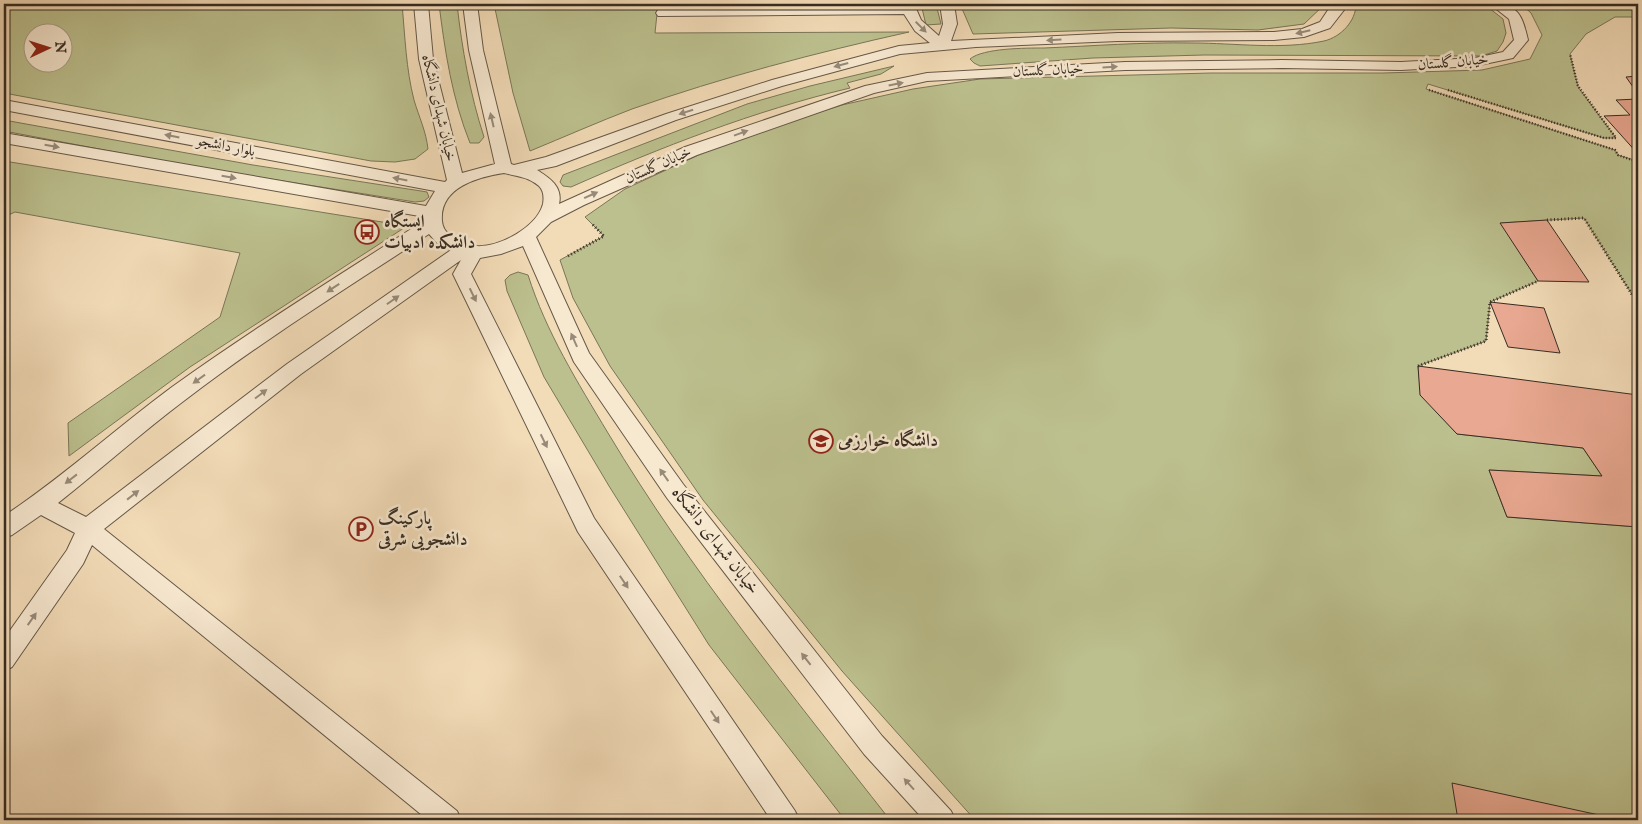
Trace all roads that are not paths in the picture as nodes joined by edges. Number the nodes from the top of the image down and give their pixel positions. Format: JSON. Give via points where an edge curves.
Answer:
{"nodes":[{"id":1,"x":422,"y":4,"type":"edge"},
{"id":2,"x":470,"y":4,"type":"edge"},
{"id":3,"x":947,"y":4,"type":"edge"},
{"id":4,"x":1339,"y":4,"type":"edge"},
{"id":5,"x":1497,"y":4,"type":"edge"},
{"id":6,"x":907,"y":7,"type":"edge"},
{"id":7,"x":662,"y":13,"type":"dead end"},
{"id":8,"x":942,"y":46,"type":"junction"},
{"id":9,"x":4,"y":105,"type":"edge"},
{"id":10,"x":4,"y":138,"type":"edge"},
{"id":11,"x":511,"y":168,"type":"junction"},
{"id":12,"x":452,"y":185,"type":"junction"},
{"id":13,"x":548,"y":217,"type":"junction"},
{"id":14,"x":433,"y":218,"type":"junction"},
{"id":15,"x":527,"y":236,"type":"junction"},
{"id":16,"x":470,"y":250,"type":"junction"},
{"id":17,"x":40,"y":504,"type":"junction"},
{"id":18,"x":4,"y":528,"type":"edge"},
{"id":19,"x":88,"y":530,"type":"junction"},
{"id":20,"x":4,"y":659,"type":"edge"},
{"id":21,"x":448,"y":820,"type":"edge"},
{"id":22,"x":786,"y":820,"type":"edge"},
{"id":23,"x":942,"y":820,"type":"edge"}],
"edges":[{"from":1,"to":12,"type":"lane","name":"خیابان شهدای دانشگاه","via":[[426,59]]},
{"from":11,"to":2,"type":"lane","one_way":true,"via":[[476,50]]},
{"from":3,"to":8,"type":"lane","via":[[950,24]]},
{"from":4,"to":8,"type":"lane","name":"خیابان گلستان","one_way":true,"via":[[1325,25],[1296,34],[1118,37]]},
{"from":13,"to":5,"type":"lane","name":"خیابان گلستان","one_way":true,"via":[[691,150],[870,89],[927,78],[1125,66],[1401,66],[1475,62],[1508,55],[1521,40],[1515,16]]},
{"from":6,"to":7,"type":"lane"},
{"from":6,"to":8,"type":"lane","one_way":true,"via":[[917,26]]},
{"from":8,"to":11,"type":"lane","name":"خیابان گلستان","one_way":true,"via":[[899,50],[777,83],[671,117],[550,162]]},
{"from":12,"to":9,"type":"lane","name":"بلوار دانشجو","one_way":true},
{"from":10,"to":14,"type":"lane","name":"بلوار دانشجو","one_way":true},
{"from":11,"to":12,"type":"lane","via":[[474,173]]},
{"from":11,"to":13,"type":"lane","via":[[541,179],[548,186],[552,206]]},
{"from":12,"to":14,"type":"lane","via":[[439,197],[433,208]]},
{"from":13,"to":15,"type":"lane"},
{"from":14,"to":16,"type":"lane","via":[[434,229],[441,237]]},
{"from":14,"to":17,"type":"lane","one_way":true,"via":[[177,395]]},
{"from":15,"to":16,"type":"lane","via":[[506,247]]},
{"from":23,"to":15,"type":"lane","name":"خیابان شهدای دانشگاه","one_way":true,"via":[[873,745],[675,492],[581,357]]},
{"from":19,"to":16,"type":"lane","one_way":true,"via":[[294,369]]},
{"from":16,"to":22,"type":"lane","one_way":true,"via":[[462,274],[586,525]]},
{"from":17,"to":18,"type":"lane"},
{"from":17,"to":19,"type":"lane"},
{"from":20,"to":19,"type":"lane","one_way":true,"via":[[75,557]]},
{"from":19,"to":21,"type":"lane"}]}
